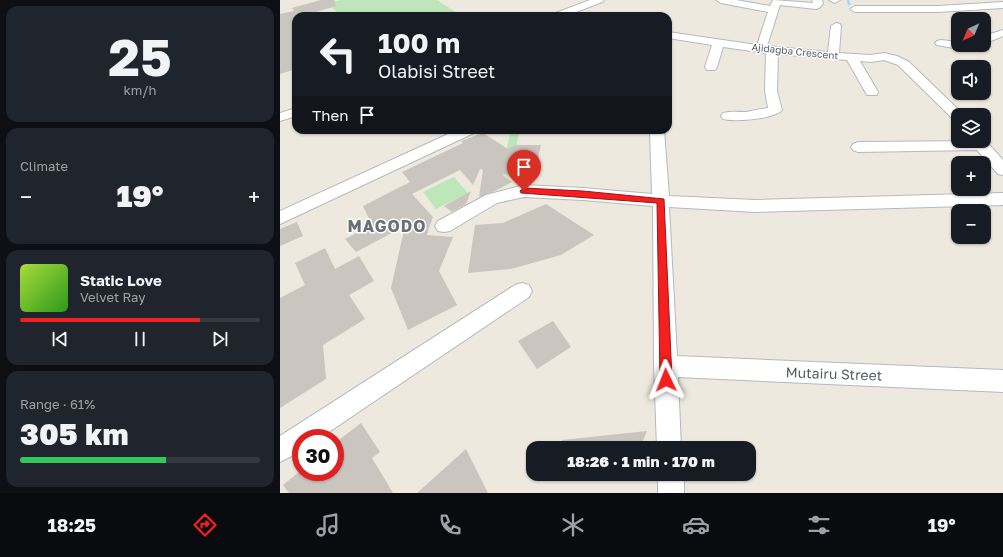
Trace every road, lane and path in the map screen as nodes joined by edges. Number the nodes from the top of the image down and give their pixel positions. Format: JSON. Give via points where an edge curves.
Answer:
{"nodes":[{"id":1,"x":599,"y":0,"type":"edge"},
{"id":2,"x":721,"y":0,"type":"edge"},
{"id":3,"x":817,"y":0,"type":"edge"},
{"id":4,"x":775,"y":4,"type":"edge"},
{"id":5,"x":1003,"y":5,"type":"edge"},
{"id":6,"x":855,"y":9,"type":"dead end"},
{"id":7,"x":568,"y":12,"type":"edge"},
{"id":8,"x":836,"y":26,"type":"dead end"},
{"id":9,"x":1003,"y":33,"type":"edge"},
{"id":10,"x":672,"y":36,"type":"edge"},
{"id":11,"x":991,"y":37,"type":"edge"},
{"id":12,"x":719,"y":42,"type":"junction"},
{"id":13,"x":941,"y":44,"type":"dead end"},
{"id":14,"x":951,"y":45,"type":"edge"},
{"id":15,"x":766,"y":49,"type":"junction"},
{"id":16,"x":833,"y":55,"type":"junction"},
{"id":17,"x":851,"y":57,"type":"junction"},
{"id":18,"x":711,"y":67,"type":"dead end"},
{"id":19,"x":872,"y":92,"type":"dead end"},
{"id":20,"x":951,"y":109,"type":"edge"},
{"id":21,"x":292,"y":113,"type":"edge"},
{"id":22,"x":728,"y":116,"type":"dead end"},
{"id":23,"x":280,"y":117,"type":"edge"},
{"id":24,"x":460,"y":134,"type":"edge"},
{"id":25,"x":657,"y":134,"type":"edge"},
{"id":26,"x":951,"y":144,"type":"edge"},
{"id":27,"x":858,"y":147,"type":"dead end"},
{"id":28,"x":984,"y":148,"type":"edge"},
{"id":29,"x":1003,"y":170,"type":"edge"},
{"id":30,"x":1003,"y":199,"type":"edge"},
{"id":31,"x":661,"y":201,"type":"junction"},
{"id":32,"x":280,"y":218,"type":"edge"},
{"id":33,"x":444,"y":226,"type":"dead end"},
{"id":34,"x":522,"y":292,"type":"dead end"},
{"id":35,"x":665,"y":366,"type":"junction"},
{"id":36,"x":1003,"y":381,"type":"edge"},
{"id":37,"x":669,"y":441,"type":"edge"},
{"id":38,"x":280,"y":450,"type":"edge"},
{"id":39,"x":671,"y":481,"type":"edge"},
{"id":40,"x":672,"y":493,"type":"edge"}],
"edges":[{"from":1,"to":7,"type":"street"},
{"from":2,"to":4,"type":"street"},
{"from":3,"to":4,"type":"street","via":[[816,6]]},
{"from":4,"to":15,"type":"street"},
{"from":5,"to":6,"type":"street","via":[[938,9]]},
{"from":8,"to":16,"type":"street"},
{"from":9,"to":11,"type":"street"},
{"from":10,"to":12,"type":"street","name":"Ajidagba Crescent"},
{"from":12,"to":15,"type":"street","name":"Ajidagba Crescent"},
{"from":12,"to":18,"type":"street"},
{"from":13,"to":14,"type":"street"},
{"from":15,"to":16,"type":"street","name":"Ajidagba Crescent"},
{"from":15,"to":22,"type":"street","via":[[775,110],[750,116]]},
{"from":16,"to":17,"type":"street","name":"Ajidagba Crescent"},
{"from":17,"to":19,"type":"street"},
{"from":17,"to":20,"type":"street","name":"Ajidagba Crescent","via":[[871,59],[876,56],[900,61]]},
{"from":21,"to":23,"type":"street"},
{"from":24,"to":32,"type":"street"},
{"from":25,"to":31,"type":"street"},
{"from":26,"to":27,"type":"street"},
{"from":28,"to":29,"type":"street"},
{"from":30,"to":31,"type":"street","via":[[755,206]]},
{"from":31,"to":33,"type":"street","via":[[524,191],[492,199]]},
{"from":31,"to":35,"type":"street"},
{"from":34,"to":38,"type":"street"},
{"from":35,"to":36,"type":"street","name":"Mutairu Street"},
{"from":35,"to":37,"type":"street"},
{"from":39,"to":40,"type":"street"}]}
